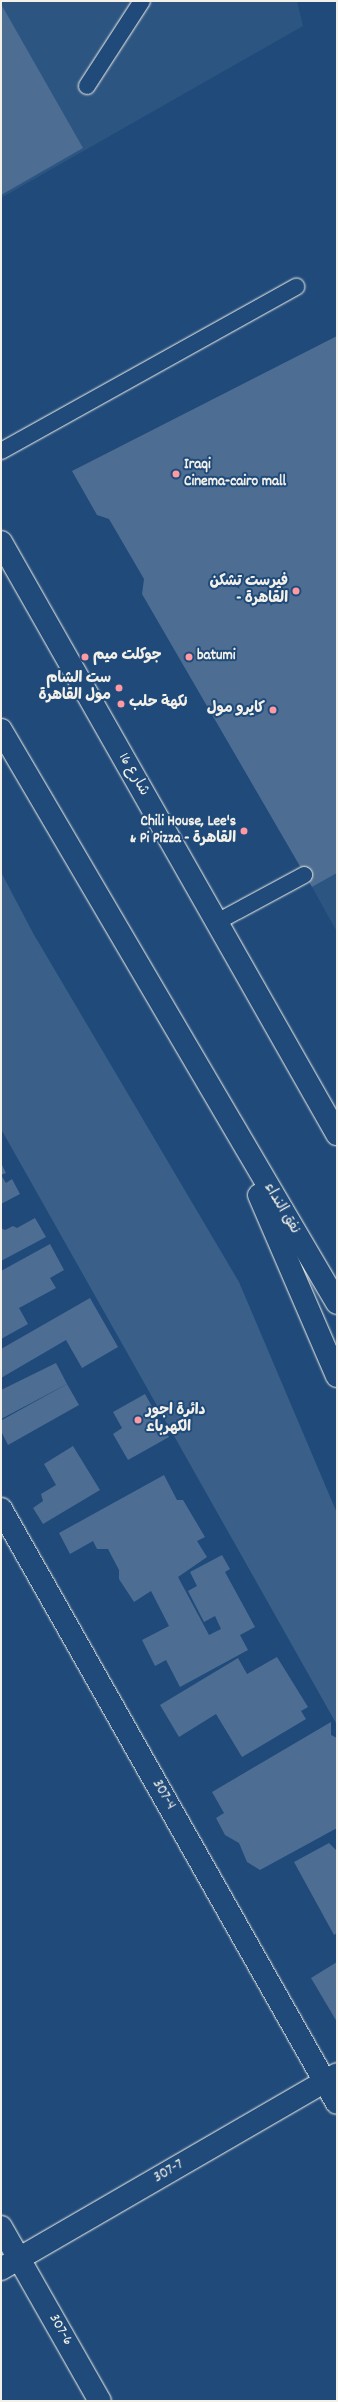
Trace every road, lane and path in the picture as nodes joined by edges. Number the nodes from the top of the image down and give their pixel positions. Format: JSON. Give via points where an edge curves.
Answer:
{"nodes":[{"id":1,"x":142,"y":1,"type":"edge"},
{"id":2,"x":87,"y":86,"type":"dead end"},
{"id":3,"x":296,"y":287,"type":"dead end"},
{"id":4,"x":1,"y":450,"type":"edge"},
{"id":5,"x":1,"y":542,"type":"edge"},
{"id":6,"x":1,"y":730,"type":"edge"},
{"id":7,"x":304,"y":875,"type":"dead end"},
{"id":8,"x":217,"y":922,"type":"junction"},
{"id":9,"x":302,"y":1070,"type":"junction"},
{"id":10,"x":225,"y":1115,"type":"junction"},
{"id":11,"x":337,"y":1119,"type":"edge"},
{"id":12,"x":337,"y":1134,"type":"edge"},
{"id":13,"x":337,"y":1303,"type":"edge"},
{"id":14,"x":337,"y":1376,"type":"edge"},
{"id":15,"x":1,"y":1510,"type":"edge"},
{"id":16,"x":331,"y":2078,"type":"edge"},
{"id":17,"x":337,"y":2103,"type":"edge"},
{"id":18,"x":1,"y":2227,"type":"edge"},
{"id":19,"x":10,"y":2264,"type":"edge"},
{"id":20,"x":100,"y":2401,"type":"edge"}],
"edges":[{"from":1,"to":2,"type":"lane"},
{"from":3,"to":4,"type":"lane"},
{"from":5,"to":8,"type":"main road","name":"شارع 16"},
{"from":6,"to":10,"type":"main road"},
{"from":7,"to":8,"type":"lane"},
{"from":8,"to":9,"type":"main road","name":"شارع 16"},
{"from":9,"to":11,"type":"main road"},
{"from":9,"to":12,"type":"main road"},
{"from":10,"to":13,"type":"main road","name":"نفق النداء"},
{"from":10,"to":14,"type":"main road"},
{"from":15,"to":16,"type":"main road","name":"307-4"},
{"from":16,"to":17,"type":"main road","name":"307-4"},
{"from":16,"to":19,"type":"main road","name":"307-7"},
{"from":18,"to":19,"type":"main road","name":"307-6"},
{"from":19,"to":20,"type":"main road","name":"307-6"}]}
